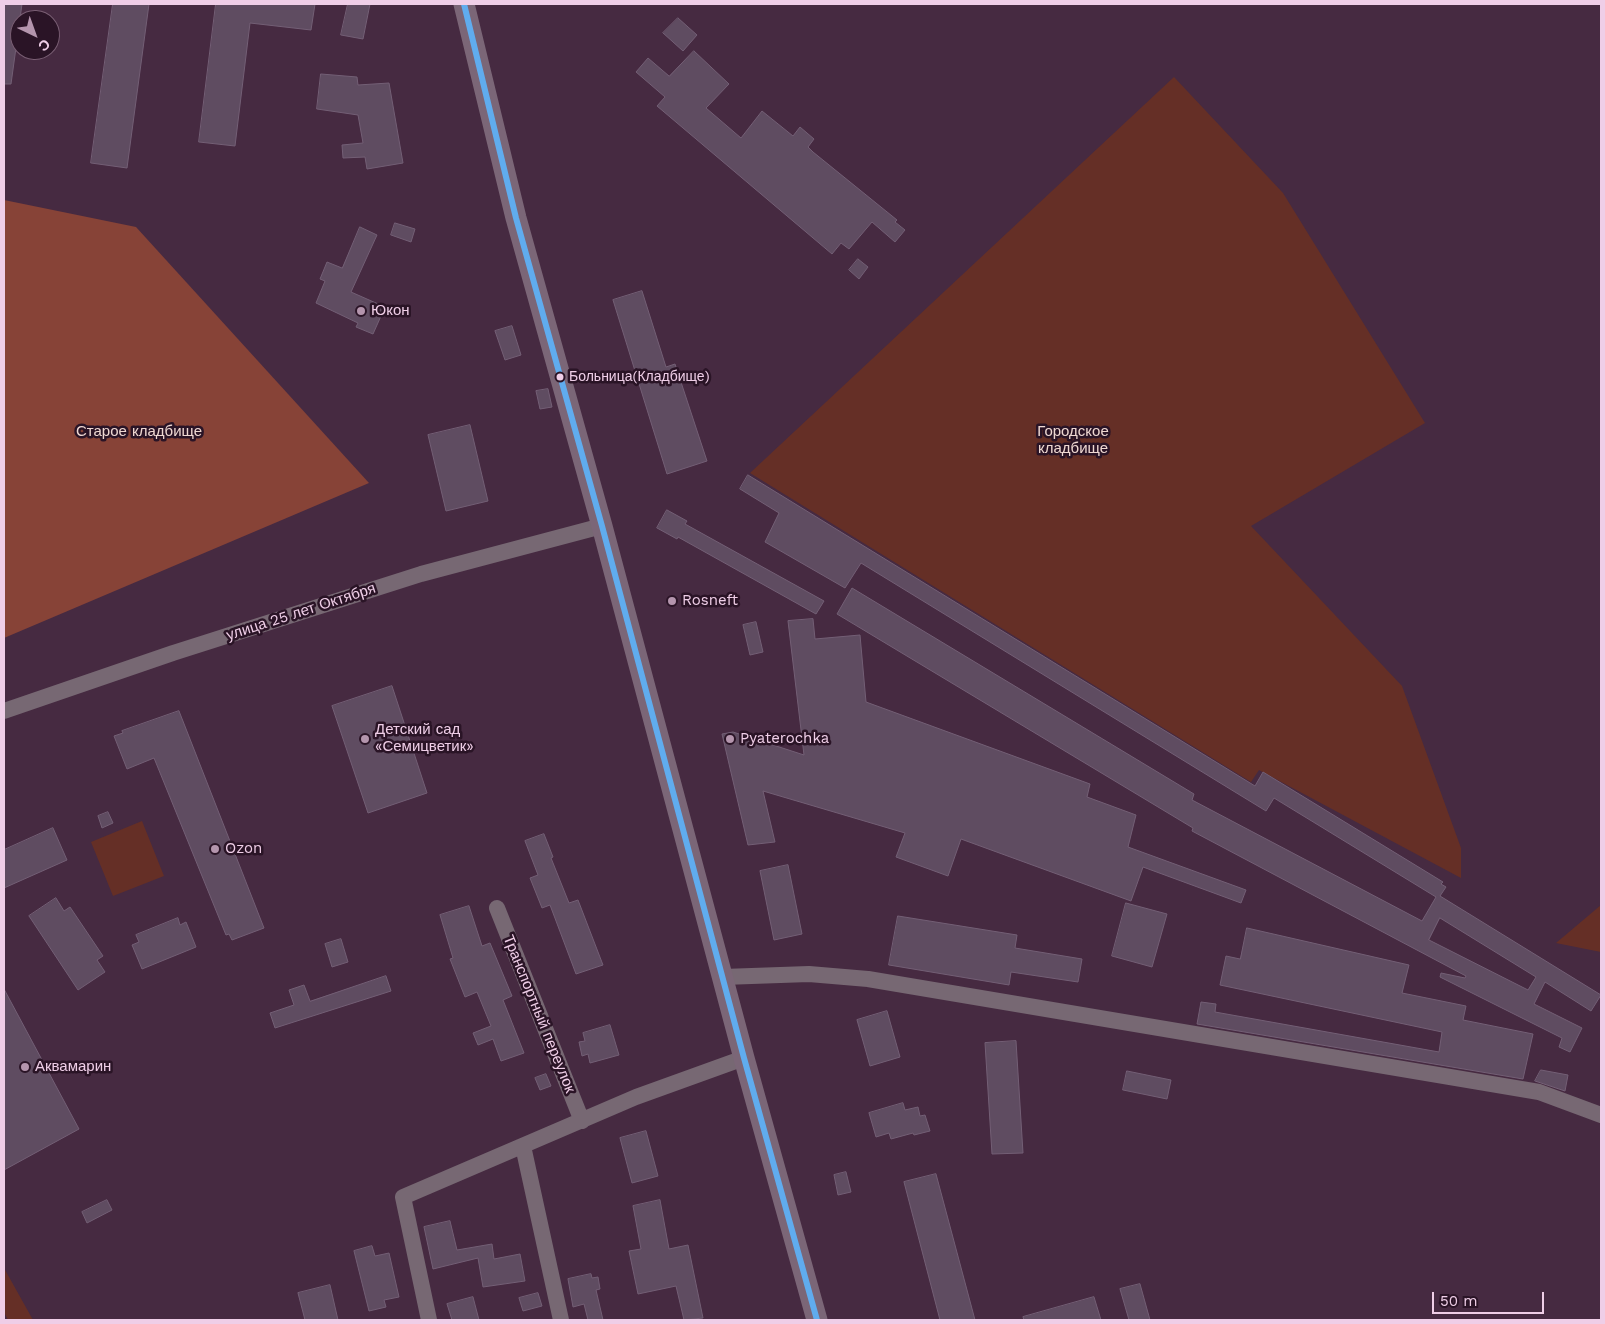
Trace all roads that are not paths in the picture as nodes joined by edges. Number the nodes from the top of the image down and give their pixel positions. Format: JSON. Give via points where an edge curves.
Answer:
{"nodes":[{"id":1,"x":464,"y":4,"type":"edge"},
{"id":2,"x":602,"y":526,"type":"junction"},
{"id":3,"x":4,"y":711,"type":"edge"},
{"id":4,"x":497,"y":908,"type":"dead end"},
{"id":5,"x":723,"y":977,"type":"junction"},
{"id":6,"x":744,"y":1058,"type":"junction"},
{"id":7,"x":1600,"y":1114,"type":"edge"},
{"id":8,"x":582,"y":1121,"type":"junction"},
{"id":9,"x":523,"y":1146,"type":"junction"},
{"id":10,"x":429,"y":1320,"type":"edge"},
{"id":11,"x":561,"y":1320,"type":"edge"},
{"id":12,"x":817,"y":1320,"type":"edge"}],
"edges":[{"from":1,"to":2,"type":"main road","via":[[516,218]]},
{"from":2,"to":3,"type":"street","name":"улица 25 лет Октября","via":[[421,574]]},
{"from":2,"to":5,"type":"main road"},
{"from":4,"to":8,"type":"street","name":"Транспортный переулок"},
{"from":5,"to":6,"type":"main road"},
{"from":5,"to":7,"type":"street","via":[[809,974],[868,979],[1539,1092]]},
{"from":6,"to":8,"type":"street","via":[[636,1097]]},
{"from":6,"to":12,"type":"main road"},
{"from":8,"to":9,"type":"street"},
{"from":9,"to":10,"type":"street","via":[[403,1197]]},
{"from":9,"to":11,"type":"street"}]}
